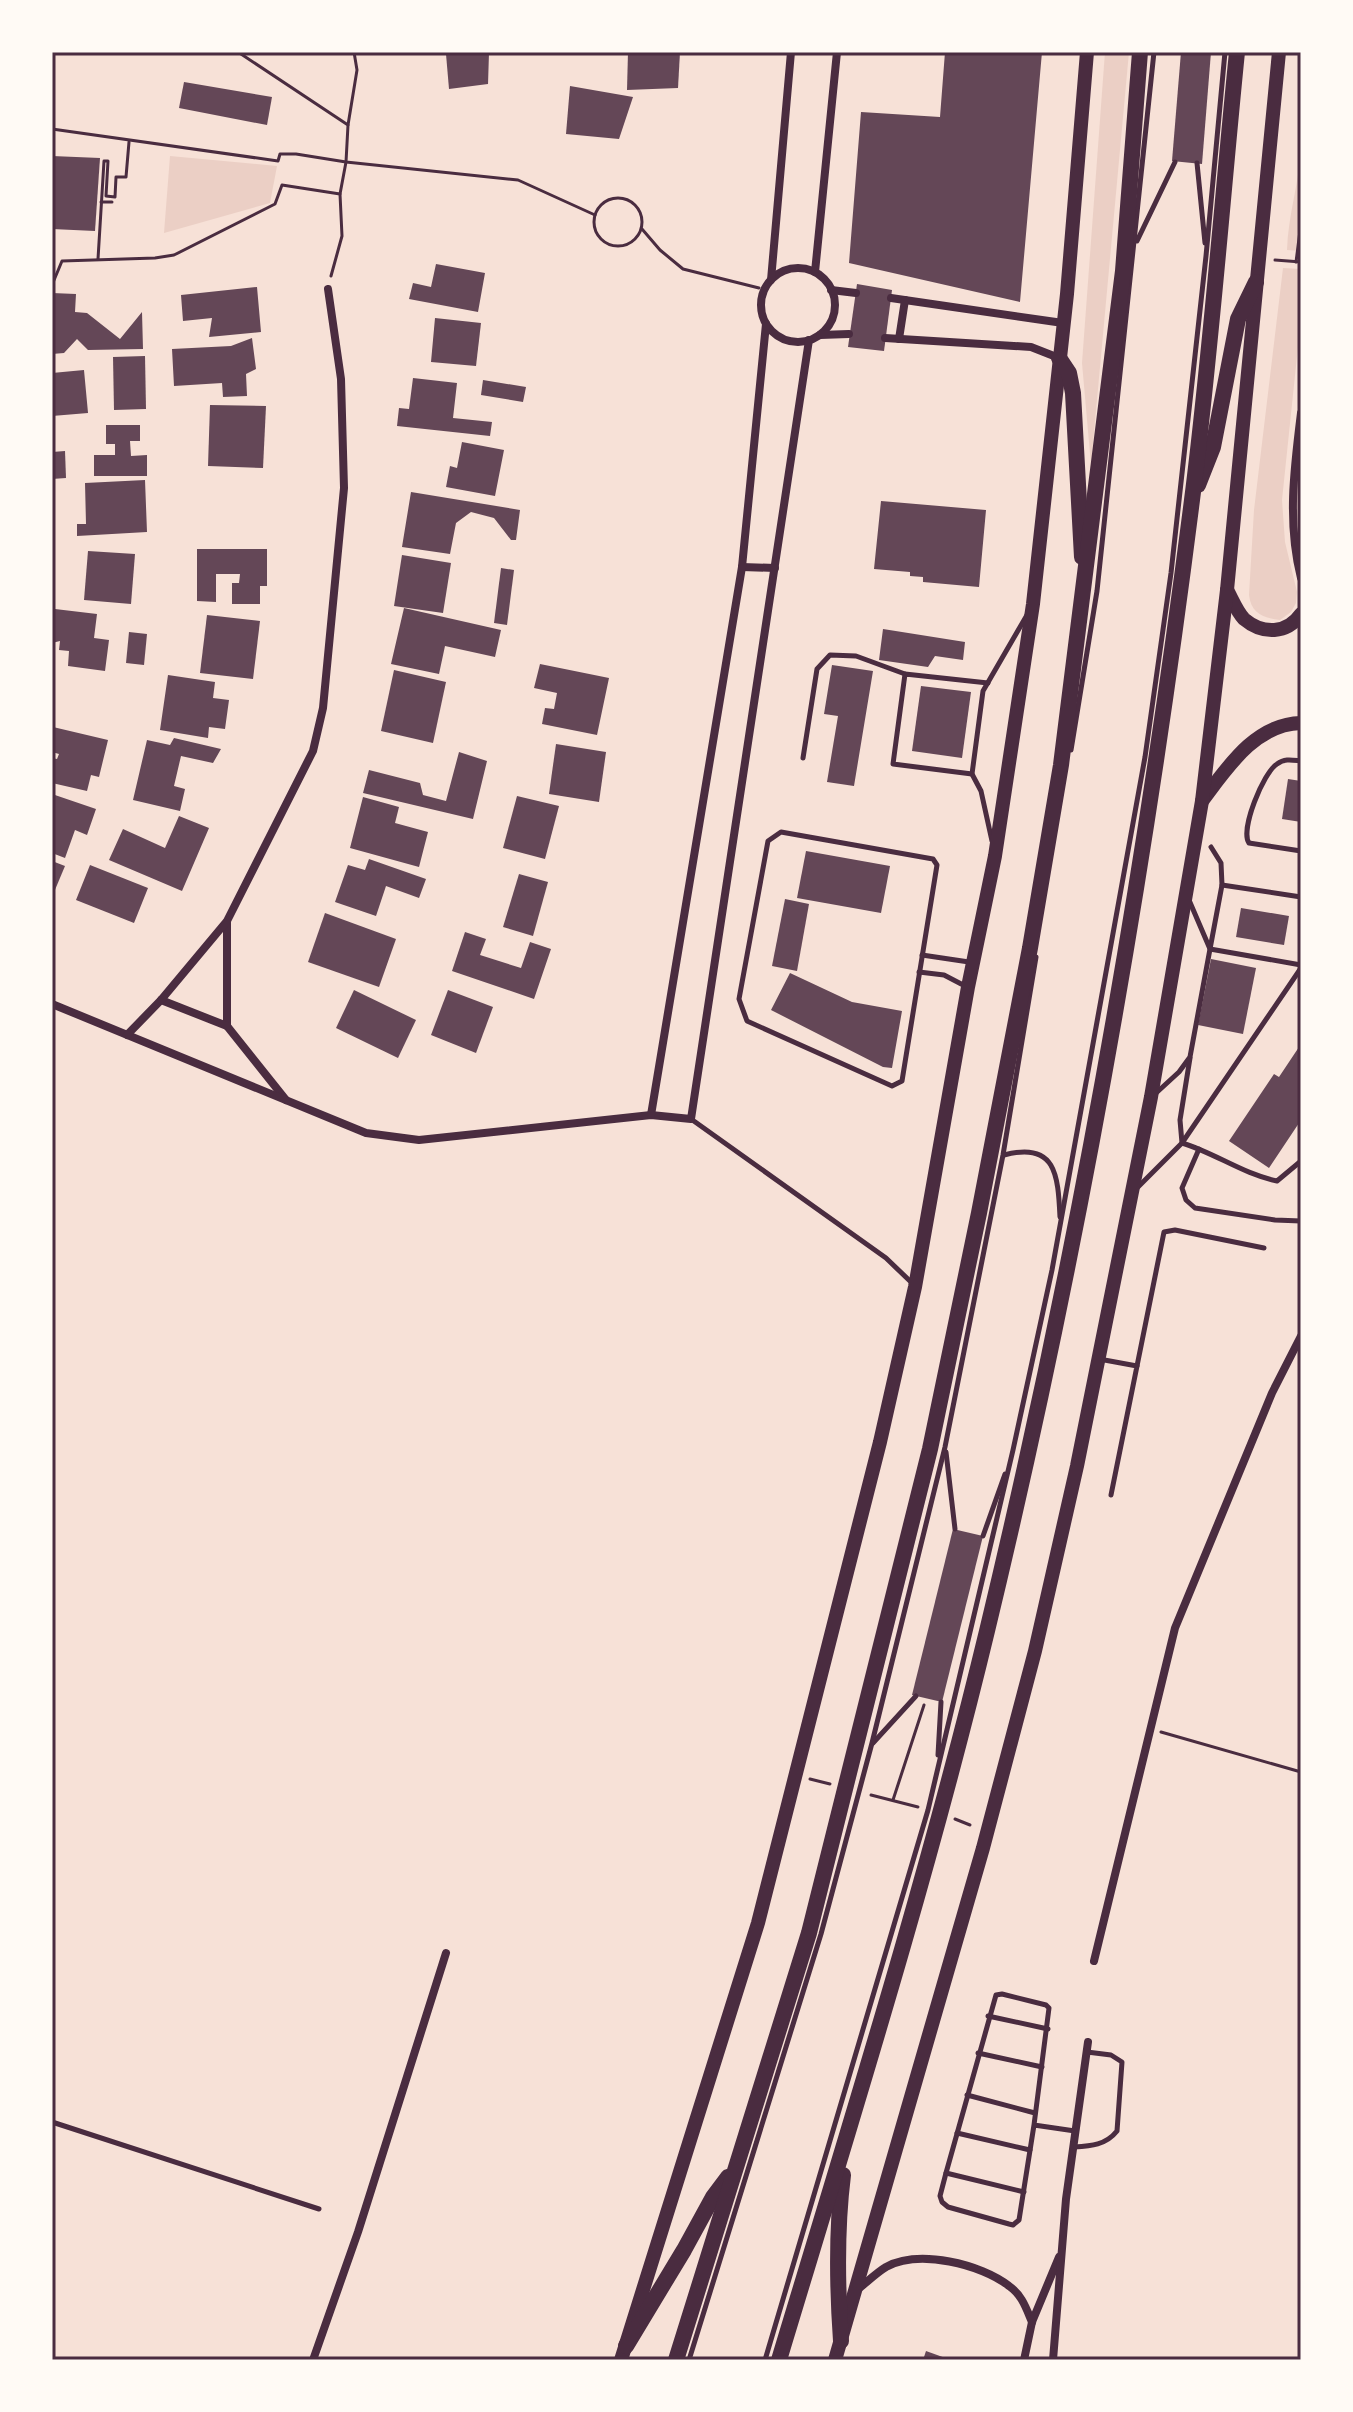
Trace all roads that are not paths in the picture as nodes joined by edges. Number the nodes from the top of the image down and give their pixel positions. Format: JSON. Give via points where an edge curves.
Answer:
{"nodes":[{"id":1,"x":791,"y":52,"type":"edge"},
{"id":2,"x":837,"y":52,"type":"edge"},
{"id":3,"x":1087,"y":52,"type":"edge"},
{"id":4,"x":1140,"y":52,"type":"edge"},
{"id":5,"x":1154,"y":52,"type":"edge"},
{"id":6,"x":1225,"y":52,"type":"edge"},
{"id":7,"x":1237,"y":52,"type":"edge"},
{"id":8,"x":1279,"y":52,"type":"edge"},
{"id":9,"x":1175,"y":162,"type":"dead end"},
{"id":10,"x":1197,"y":163,"type":"dead end"},
{"id":11,"x":1135,"y":245,"type":"junction"},
{"id":12,"x":1206,"y":256,"type":"junction"},
{"id":13,"x":815,"y":272,"type":"junction"},
{"id":14,"x":771,"y":280,"type":"junction"},
{"id":15,"x":1256,"y":282,"type":"junction"},
{"id":16,"x":328,"y":289,"type":"road end"},
{"id":17,"x":831,"y":290,"type":"junction"},
{"id":18,"x":856,"y":293,"type":"dead end"},
{"id":19,"x":891,"y":298,"type":"dead end"},
{"id":20,"x":905,"y":300,"type":"junction"},
{"id":21,"x":1063,"y":323,"type":"junction"},
{"id":22,"x":766,"y":324,"type":"junction"},
{"id":23,"x":849,"y":334,"type":"dead end"},
{"id":24,"x":820,"y":335,"type":"junction"},
{"id":25,"x":885,"y":338,"type":"dead end"},
{"id":26,"x":899,"y":339,"type":"junction"},
{"id":27,"x":809,"y":340,"type":"junction"},
{"id":28,"x":1059,"y":358,"type":"junction"},
{"id":29,"x":1301,"y":420,"type":"edge"},
{"id":30,"x":1193,"y":493,"type":"junction"},
{"id":31,"x":742,"y":567,"type":"junction"},
{"id":32,"x":775,"y":568,"type":"junction"},
{"id":33,"x":1086,"y":572,"type":"junction"},
{"id":34,"x":1301,"y":578,"type":"edge"},
{"id":35,"x":1227,"y":590,"type":"junction"},
{"id":36,"x":1033,"y":604,"type":"junction"},
{"id":37,"x":1301,"y":614,"type":"edge"},
{"id":38,"x":905,"y":674,"type":"junction"},
{"id":39,"x":988,"y":683,"type":"junction"},
{"id":40,"x":1301,"y":723,"type":"edge"},
{"id":41,"x":803,"y":758,"type":"dead end"},
{"id":42,"x":1301,"y":761,"type":"edge"},
{"id":43,"x":972,"y":774,"type":"junction"},
{"id":44,"x":1202,"y":801,"type":"junction"},
{"id":45,"x":1211,"y":847,"type":"dead end"},
{"id":46,"x":1301,"y":851,"type":"edge"},
{"id":47,"x":995,"y":856,"type":"junction"},
{"id":48,"x":1222,"y":885,"type":"junction"},
{"id":49,"x":1186,"y":894,"type":"junction"},
{"id":50,"x":1301,"y":897,"type":"edge"},
{"id":51,"x":227,"y":921,"type":"junction"},
{"id":52,"x":1210,"y":949,"type":"junction"},
{"id":53,"x":922,"y":955,"type":"junction"},
{"id":54,"x":974,"y":963,"type":"junction"},
{"id":55,"x":1301,"y":967,"type":"edge"},
{"id":56,"x":919,"y":972,"type":"junction"},
{"id":57,"x":968,"y":987,"type":"junction"},
{"id":58,"x":161,"y":1000,"type":"junction"},
{"id":59,"x":52,"y":1004,"type":"edge"},
{"id":60,"x":227,"y":1026,"type":"junction"},
{"id":61,"x":127,"y":1035,"type":"junction"},
{"id":62,"x":1190,"y":1057,"type":"junction"},
{"id":63,"x":1151,"y":1097,"type":"junction"},
{"id":64,"x":287,"y":1101,"type":"junction"},
{"id":65,"x":651,"y":1115,"type":"junction"},
{"id":66,"x":691,"y":1119,"type":"junction"},
{"id":67,"x":1182,"y":1143,"type":"junction"},
{"id":68,"x":1199,"y":1148,"type":"junction"},
{"id":69,"x":1003,"y":1155,"type":"junction"},
{"id":70,"x":1301,"y":1161,"type":"edge"},
{"id":71,"x":1132,"y":1193,"type":"junction"},
{"id":72,"x":1301,"y":1221,"type":"edge"},
{"id":73,"x":1060,"y":1226,"type":"junction"},
{"id":74,"x":1264,"y":1248,"type":"dead end"},
{"id":75,"x":915,"y":1287,"type":"junction"},
{"id":76,"x":1301,"y":1336,"type":"edge"},
{"id":77,"x":1098,"y":1358,"type":"junction"},
{"id":78,"x":1137,"y":1366,"type":"junction"},
{"id":79,"x":945,"y":1447,"type":"junction"},
{"id":80,"x":1013,"y":1450,"type":"junction"},
{"id":81,"x":1111,"y":1495,"type":"dead end"},
{"id":82,"x":955,"y":1529,"type":"dead end"},
{"id":83,"x":983,"y":1536,"type":"dead end"},
{"id":84,"x":916,"y":1696,"type":"dead end"},
{"id":85,"x":941,"y":1702,"type":"dead end"},
{"id":86,"x":872,"y":1743,"type":"junction"},
{"id":87,"x":937,"y":1768,"type":"junction"},
{"id":88,"x":446,"y":1953,"type":"dead end"},
{"id":89,"x":1094,"y":1961,"type":"dead end"},
{"id":90,"x":988,"y":2016,"type":"junction"},
{"id":91,"x":1048,"y":2029,"type":"junction"},
{"id":92,"x":1088,"y":2042,"type":"dead end"},
{"id":93,"x":1086,"y":2052,"type":"junction"},
{"id":94,"x":978,"y":2053,"type":"junction"},
{"id":95,"x":1042,"y":2067,"type":"junction"},
{"id":96,"x":967,"y":2095,"type":"junction"},
{"id":97,"x":1035,"y":2113,"type":"junction"},
{"id":98,"x":52,"y":2122,"type":"edge"},
{"id":99,"x":1034,"y":2125,"type":"junction"},
{"id":100,"x":850,"y":2126,"type":"junction"},
{"id":101,"x":1075,"y":2131,"type":"junction"},
{"id":102,"x":957,"y":2133,"type":"junction"},
{"id":103,"x":1073,"y":2147,"type":"junction"},
{"id":104,"x":1030,"y":2150,"type":"junction"},
{"id":105,"x":736,"y":2167,"type":"junction"},
{"id":106,"x":946,"y":2173,"type":"junction"},
{"id":107,"x":1024,"y":2192,"type":"junction"},
{"id":108,"x":319,"y":2209,"type":"dead end"},
{"id":109,"x":1062,"y":2249,"type":"junction"},
{"id":110,"x":856,"y":2291,"type":"junction"},
{"id":111,"x":1032,"y":2322,"type":"junction"},
{"id":112,"x":841,"y":2341,"type":"junction"},
{"id":113,"x":623,"y":2353,"type":"edge"},
{"id":114,"x":313,"y":2360,"type":"edge"},
{"id":115,"x":676,"y":2360,"type":"edge"},
{"id":116,"x":689,"y":2360,"type":"edge"},
{"id":117,"x":765,"y":2360,"type":"edge"},
{"id":118,"x":779,"y":2360,"type":"edge"},
{"id":119,"x":835,"y":2360,"type":"edge"},
{"id":120,"x":1024,"y":2360,"type":"edge"},
{"id":121,"x":1053,"y":2360,"type":"edge"}],
"edges":[{"from":1,"to":14,"type":"street"},
{"from":2,"to":13,"type":"street"},
{"from":3,"to":21,"type":"main road"},
{"from":4,"to":33,"type":"highway","via":[[1123,271]]},
{"from":5,"to":11,"type":"lane"},
{"from":6,"to":12,"type":"lane"},
{"from":7,"to":30,"type":"highway"},
{"from":8,"to":15,"type":"main road"},
{"from":9,"to":11,"type":"lane"},
{"from":10,"to":12,"type":"lane"},
{"from":11,"to":69,"type":"lane","via":[[1097,591]]},
{"from":12,"to":73,"type":"lane","via":[[1145,757]]},
{"from":13,"to":14,"type":"street","via":[[792,269]]},
{"from":13,"to":17,"type":"street"},
{"from":14,"to":22,"type":"street","via":[[761,301]]},
{"from":15,"to":30,"type":"highway","via":[[1238,319],[1213,447]]},
{"from":15,"to":35,"type":"main road"},
{"from":16,"to":51,"type":"street","via":[[341,379],[344,488],[323,708],[313,751]]},
{"from":17,"to":18,"type":"street"},
{"from":17,"to":24,"type":"street","via":[[832,319]]},
{"from":19,"to":20,"type":"street"},
{"from":20,"to":21,"type":"street"},
{"from":20,"to":26,"type":"street"},
{"from":21,"to":28,"type":"main road"},
{"from":22,"to":27,"type":"street","via":[[785,340]]},
{"from":22,"to":31,"type":"street"},
{"from":23,"to":24,"type":"street"},
{"from":24,"to":27,"type":"street"},
{"from":25,"to":26,"type":"street"},
{"from":26,"to":28,"type":"street","via":[[1031,347]]},
{"from":27,"to":32,"type":"street"},
{"from":28,"to":33,"type":"highway","via":[[1073,393],[1079,541]]},
{"from":28,"to":36,"type":"main road"},
{"from":29,"to":34,"type":"street","via":[[1291,504]]},
{"from":30,"to":100,"type":"highway","via":[[1139,877],[1068,1263],[987,1631]]},
{"from":31,"to":32,"type":"street"},
{"from":31,"to":65,"type":"street"},
{"from":32,"to":66,"type":"street"},
{"from":33,"to":105,"type":"highway","via":[[1030,948],[930,1449],[809,1933]]},
{"from":35,"to":37,"type":"main road","via":[[1242,617],[1264,629],[1289,627]]},
{"from":35,"to":44,"type":"main road"},
{"from":36,"to":39,"type":"lane"},
{"from":36,"to":47,"type":"main road"},
{"from":38,"to":39,"type":"lane"},
{"from":38,"to":41,"type":"lane","via":[[856,656],[830,655],[817,669]]},
{"from":38,"to":43,"type":"lane","via":[[893,764]]},
{"from":39,"to":43,"type":"lane"},
{"from":40,"to":44,"type":"main road","via":[[1264,733],[1233,760]]},
{"from":42,"to":46,"type":"lane","via":[[1287,759],[1275,765],[1262,782],[1245,833],[1249,843]]},
{"from":43,"to":47,"type":"lane","via":[[981,791]]},
{"from":44,"to":49,"type":"main road"},
{"from":45,"to":48,"type":"lane","via":[[1221,863]]},
{"from":47,"to":54,"type":"main road"},
{"from":48,"to":50,"type":"lane"},
{"from":48,"to":52,"type":"lane"},
{"from":49,"to":52,"type":"lane"},
{"from":49,"to":63,"type":"main road"},
{"from":51,"to":58,"type":"street"},
{"from":51,"to":60,"type":"street"},
{"from":52,"to":55,"type":"lane"},
{"from":52,"to":62,"type":"lane"},
{"from":53,"to":54,"type":"lane"},
{"from":53,"to":56,"type":"lane"},
{"from":53,"to":56,"type":"lane","via":[[937,865],[933,859],[781,832],[768,841],[739,999],[747,1021],[892,1086],[902,1081]]},
{"from":54,"to":57,"type":"main road"},
{"from":55,"to":67,"type":"lane"},
{"from":56,"to":57,"type":"lane","via":[[944,975]]},
{"from":57,"to":75,"type":"main road"},
{"from":58,"to":60,"type":"street"},
{"from":58,"to":61,"type":"street"},
{"from":59,"to":61,"type":"street"},
{"from":60,"to":64,"type":"street"},
{"from":61,"to":64,"type":"street"},
{"from":62,"to":63,"type":"lane"},
{"from":62,"to":67,"type":"lane","via":[[1180,1120]]},
{"from":63,"to":71,"type":"main road"},
{"from":64,"to":65,"type":"street","via":[[366,1133],[419,1140]]},
{"from":65,"to":66,"type":"street"},
{"from":66,"to":75,"type":"lane","via":[[886,1258]]},
{"from":67,"to":68,"type":"lane"},
{"from":67,"to":71,"type":"lane"},
{"from":68,"to":70,"type":"lane","via":[[1254,1176],[1277,1181]]},
{"from":68,"to":72,"type":"lane","via":[[1182,1188],[1195,1208]]},
{"from":69,"to":73,"type":"lane","via":[[1023,1150],[1048,1161],[1059,1188]]},
{"from":69,"to":79,"type":"lane"},
{"from":71,"to":77,"type":"main road"},
{"from":73,"to":80,"type":"lane"},
{"from":74,"to":78,"type":"lane","via":[[1164,1232]]},
{"from":75,"to":113,"type":"main road","via":[[758,1923]]},
{"from":76,"to":89,"type":"street","via":[[1272,1393],[1175,1628]]},
{"from":77,"to":78,"type":"lane"},
{"from":77,"to":110,"type":"main road","via":[[1031,1666]]},
{"from":78,"to":81,"type":"lane"},
{"from":79,"to":82,"type":"lane"},
{"from":79,"to":86,"type":"lane"},
{"from":80,"to":83,"type":"lane"},
{"from":80,"to":87,"type":"lane"},
{"from":84,"to":86,"type":"lane"},
{"from":85,"to":87,"type":"lane"},
{"from":86,"to":116,"type":"lane","via":[[821,1934]]},
{"from":87,"to":117,"type":"lane"},
{"from":88,"to":114,"type":"street"},
{"from":90,"to":91,"type":"lane"},
{"from":90,"to":91,"type":"lane","via":[[996,1995],[1002,1994],[1046,2005]]},
{"from":90,"to":94,"type":"lane"},
{"from":91,"to":95,"type":"lane"},
{"from":92,"to":93,"type":"street"},
{"from":93,"to":101,"type":"street"},
{"from":93,"to":103,"type":"lane","via":[[1122,2062],[1117,2131],[1110,2140]]},
{"from":94,"to":95,"type":"lane"},
{"from":94,"to":96,"type":"lane"},
{"from":95,"to":97,"type":"lane"},
{"from":96,"to":97,"type":"lane"},
{"from":96,"to":102,"type":"lane"},
{"from":97,"to":99,"type":"lane"},
{"from":98,"to":108,"type":"lane"},
{"from":99,"to":101,"type":"lane"},
{"from":99,"to":104,"type":"lane"},
{"from":100,"to":112,"type":"highway","via":[[838,2217]]},
{"from":100,"to":118,"type":"highway"},
{"from":101,"to":103,"type":"street"},
{"from":102,"to":104,"type":"lane"},
{"from":102,"to":106,"type":"lane"},
{"from":103,"to":109,"type":"street"},
{"from":104,"to":107,"type":"lane"},
{"from":105,"to":113,"type":"highway","via":[[713,2197]]},
{"from":105,"to":115,"type":"highway"},
{"from":106,"to":107,"type":"lane"},
{"from":106,"to":107,"type":"lane","via":[[940,2196],[948,2207],[1013,2225],[1019,2220]]},
{"from":109,"to":111,"type":"street"},
{"from":109,"to":121,"type":"street"},
{"from":110,"to":111,"type":"street","via":[[887,2267],[912,2259],[942,2260],[990,2274],[1011,2287]]},
{"from":110,"to":112,"type":"main road"},
{"from":111,"to":120,"type":"street"},
{"from":112,"to":119,"type":"main road"}]}
